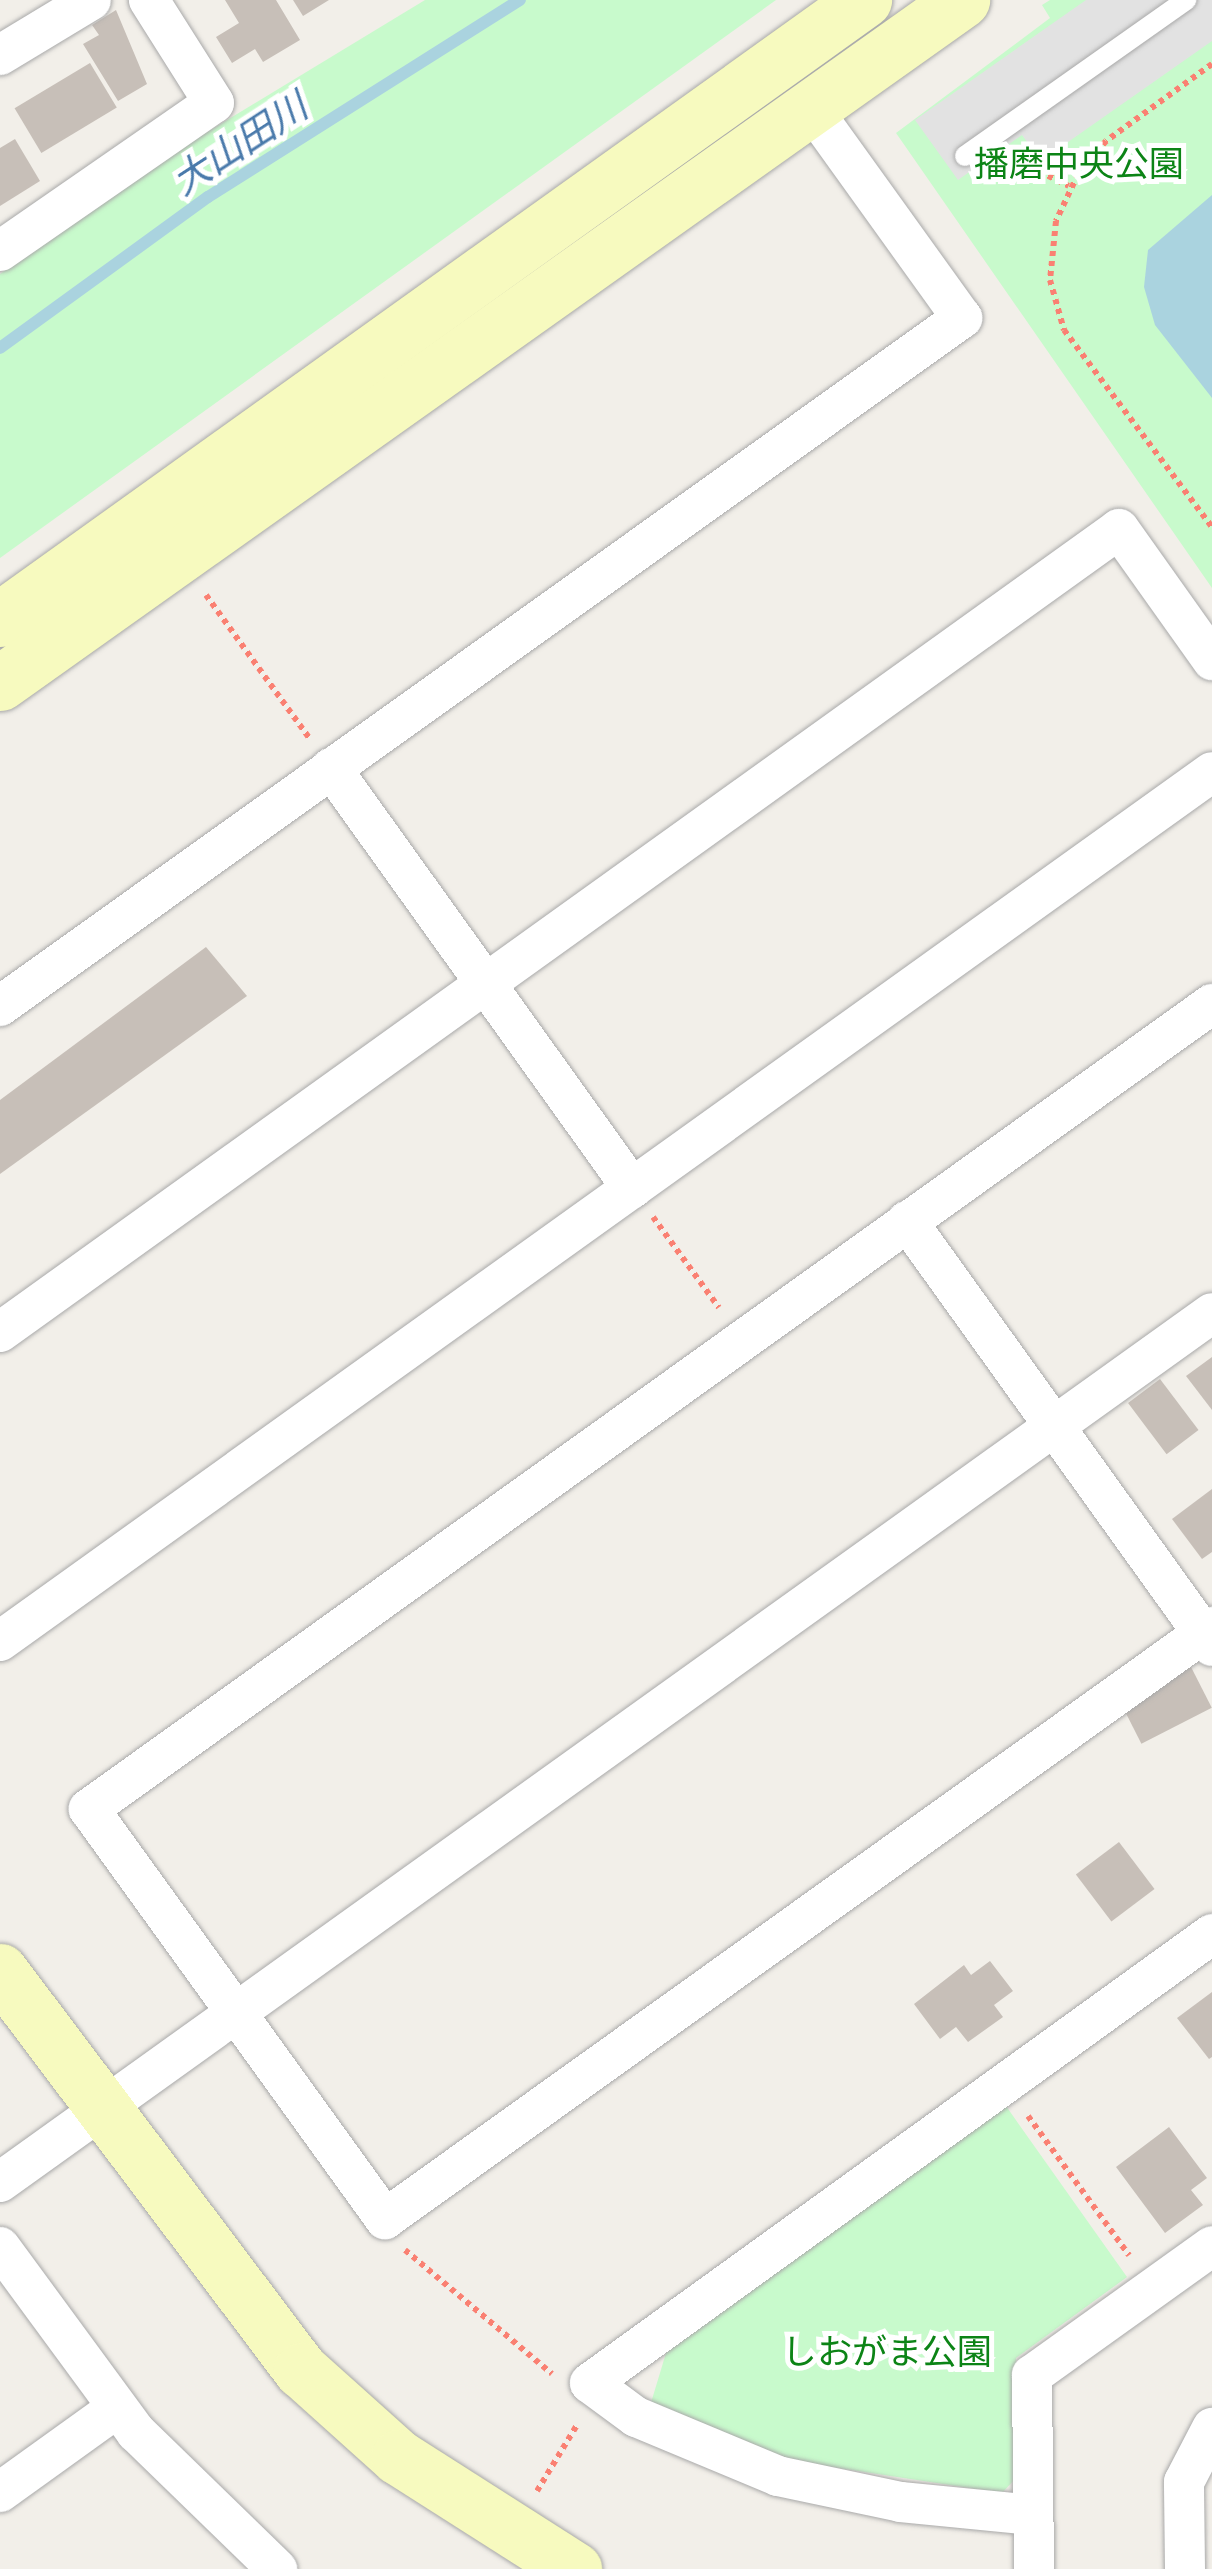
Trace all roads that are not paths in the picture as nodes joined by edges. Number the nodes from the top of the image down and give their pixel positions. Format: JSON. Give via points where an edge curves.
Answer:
{"nodes":[{"id":1,"x":92,"y":0,"type":"edge"},
{"id":2,"x":150,"y":0,"type":"edge"},
{"id":3,"x":864,"y":0,"type":"edge"},
{"id":4,"x":962,"y":0,"type":"edge"},
{"id":5,"x":1186,"y":0,"type":"edge"},
{"id":6,"x":0,"y":55,"type":"edge"},
{"id":7,"x":809,"y":105,"type":"junction"},
{"id":8,"x":965,"y":156,"type":"dead end"},
{"id":9,"x":0,"y":251,"type":"edge"},
{"id":10,"x":0,"y":619,"type":"edge"},
{"id":11,"x":1212,"y":660,"type":"edge"},
{"id":12,"x":0,"y":683,"type":"edge"},
{"id":13,"x":331,"y":768,"type":"junction"},
{"id":14,"x":1212,"y":772,"type":"edge"},
{"id":15,"x":486,"y":984,"type":"junction"},
{"id":16,"x":1212,"y":1004,"type":"edge"},
{"id":17,"x":0,"y":1006,"type":"edge"},
{"id":18,"x":632,"y":1188,"type":"junction"},
{"id":19,"x":906,"y":1221,"type":"junction"},
{"id":20,"x":1212,"y":1313,"type":"edge"},
{"id":21,"x":0,"y":1332,"type":"edge"},
{"id":22,"x":1055,"y":1425,"type":"junction"},
{"id":23,"x":1209,"y":1635,"type":"edge"},
{"id":24,"x":0,"y":1641,"type":"edge"},
{"id":25,"x":1212,"y":1934,"type":"edge"},
{"id":26,"x":0,"y":1971,"type":"edge"},
{"id":27,"x":234,"y":2014,"type":"junction"},
{"id":28,"x":100,"y":2111,"type":"junction"},
{"id":29,"x":0,"y":2182,"type":"edge"},
{"id":30,"x":1212,"y":2246,"type":"edge"},
{"id":31,"x":0,"y":2247,"type":"edge"},
{"id":32,"x":117,"y":2408,"type":"junction"},
{"id":33,"x":1212,"y":2428,"type":"edge"},
{"id":34,"x":0,"y":2492,"type":"edge"},
{"id":35,"x":1033,"y":2515,"type":"junction"},
{"id":36,"x":277,"y":2569,"type":"edge"},
{"id":37,"x":574,"y":2569,"type":"edge"},
{"id":38,"x":1034,"y":2569,"type":"edge"},
{"id":39,"x":1185,"y":2569,"type":"edge"}],
"edges":[{"from":1,"to":6,"type":"street"},
{"from":2,"to":9,"type":"street","via":[[214,103]]},
{"from":3,"to":10,"type":"street"},
{"from":4,"to":7,"type":"street"},
{"from":5,"to":8,"type":"lane"},
{"from":7,"to":12,"type":"street"},
{"from":7,"to":13,"type":"street","via":[[962,318]]},
{"from":11,"to":15,"type":"street","via":[[1119,528]]},
{"from":13,"to":15,"type":"street"},
{"from":13,"to":17,"type":"street"},
{"from":14,"to":18,"type":"street"},
{"from":15,"to":18,"type":"street"},
{"from":15,"to":21,"type":"street"},
{"from":16,"to":19,"type":"street"},
{"from":18,"to":24,"type":"street"},
{"from":19,"to":22,"type":"street"},
{"from":19,"to":27,"type":"street","via":[[89,1809]]},
{"from":20,"to":22,"type":"street"},
{"from":22,"to":23,"type":"street"},
{"from":22,"to":27,"type":"street"},
{"from":23,"to":27,"type":"street","via":[[384,2219]]},
{"from":25,"to":35,"type":"street","via":[[594,2387],[677,2437],[778,2476],[901,2502]]},
{"from":26,"to":28,"type":"street"},
{"from":27,"to":28,"type":"street"},
{"from":28,"to":29,"type":"street"},
{"from":28,"to":37,"type":"street","via":[[301,2370],[398,2457]]},
{"from":30,"to":35,"type":"street","via":[[1032,2375]]},
{"from":31,"to":32,"type":"street"},
{"from":32,"to":34,"type":"street"},
{"from":32,"to":36,"type":"street"},
{"from":33,"to":39,"type":"street","via":[[1184,2482]]},
{"from":35,"to":38,"type":"street"}]}
